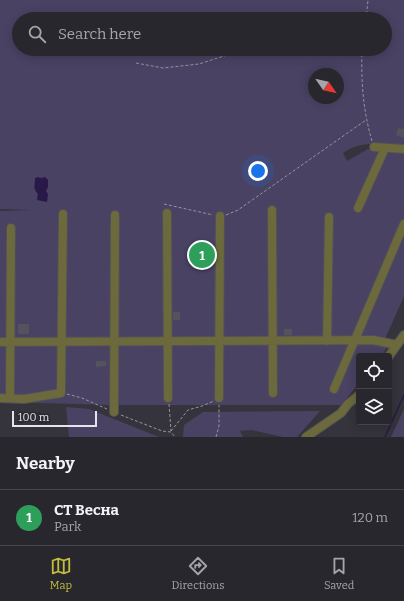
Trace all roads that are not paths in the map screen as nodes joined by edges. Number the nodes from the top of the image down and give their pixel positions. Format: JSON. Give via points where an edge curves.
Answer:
{"nodes":[{"id":1,"x":374,"y":147,"type":"road end"},
{"id":2,"x":385,"y":148,"type":"junction"},
{"id":3,"x":404,"y":149,"type":"edge"},
{"id":4,"x":358,"y":208,"type":"dead end"},
{"id":5,"x":272,"y":210,"type":"dead end"},
{"id":6,"x":167,"y":213,"type":"dead end"},
{"id":7,"x":63,"y":214,"type":"dead end"},
{"id":8,"x":114,"y":214,"type":"dead end"},
{"id":9,"x":220,"y":216,"type":"road end"},
{"id":10,"x":329,"y":217,"type":"dead end"},
{"id":11,"x":404,"y":224,"type":"edge"},
{"id":12,"x":11,"y":228,"type":"dead end"},
{"id":13,"x":404,"y":335,"type":"edge"},
{"id":14,"x":354,"y":340,"type":"junction"},
{"id":15,"x":168,"y":341,"type":"junction"},
{"id":16,"x":272,"y":341,"type":"junction"},
{"id":17,"x":327,"y":341,"type":"junction"},
{"id":18,"x":0,"y":342,"type":"edge"},
{"id":19,"x":11,"y":342,"type":"junction"},
{"id":20,"x":63,"y":342,"type":"junction"},
{"id":21,"x":115,"y":342,"type":"junction"},
{"id":22,"x":220,"y":342,"type":"junction"},
{"id":23,"x":397,"y":345,"type":"junction"},
{"id":24,"x":391,"y":353,"type":"edge"},
{"id":25,"x":334,"y":389,"type":"dead end"},
{"id":26,"x":273,"y":393,"type":"dead end"},
{"id":27,"x":356,"y":397,"type":"edge"},
{"id":28,"x":0,"y":398,"type":"edge"},
{"id":29,"x":10,"y":398,"type":"junction"},
{"id":30,"x":168,"y":398,"type":"road end"},
{"id":31,"x":219,"y":398,"type":"road end"},
{"id":32,"x":114,"y":412,"type":"dead end"},
{"id":33,"x":306,"y":437,"type":"edge"}],
"edges":[{"from":1,"to":2,"type":"street"},
{"from":2,"to":3,"type":"street"},
{"from":2,"to":4,"type":"street"},
{"from":5,"to":16,"type":"street"},
{"from":6,"to":15,"type":"street"},
{"from":7,"to":20,"type":"street"},
{"from":8,"to":21,"type":"street"},
{"from":9,"to":22,"type":"street"},
{"from":10,"to":17,"type":"street"},
{"from":11,"to":14,"type":"street"},
{"from":12,"to":19,"type":"street"},
{"from":13,"to":23,"type":"street"},
{"from":14,"to":17,"type":"street"},
{"from":14,"to":23,"type":"street","via":[[373,340]]},
{"from":14,"to":25,"type":"street"},
{"from":15,"to":21,"type":"street"},
{"from":15,"to":22,"type":"street"},
{"from":15,"to":30,"type":"street"},
{"from":16,"to":17,"type":"street"},
{"from":16,"to":22,"type":"street"},
{"from":16,"to":26,"type":"street"},
{"from":18,"to":19,"type":"street"},
{"from":19,"to":20,"type":"street"},
{"from":19,"to":29,"type":"street"},
{"from":20,"to":21,"type":"street"},
{"from":20,"to":29,"type":"street","via":[[61,393],[24,399]]},
{"from":21,"to":32,"type":"street"},
{"from":22,"to":31,"type":"street"},
{"from":23,"to":24,"type":"street"},
{"from":27,"to":33,"type":"street","via":[[341,413]]},
{"from":28,"to":29,"type":"street"}]}
